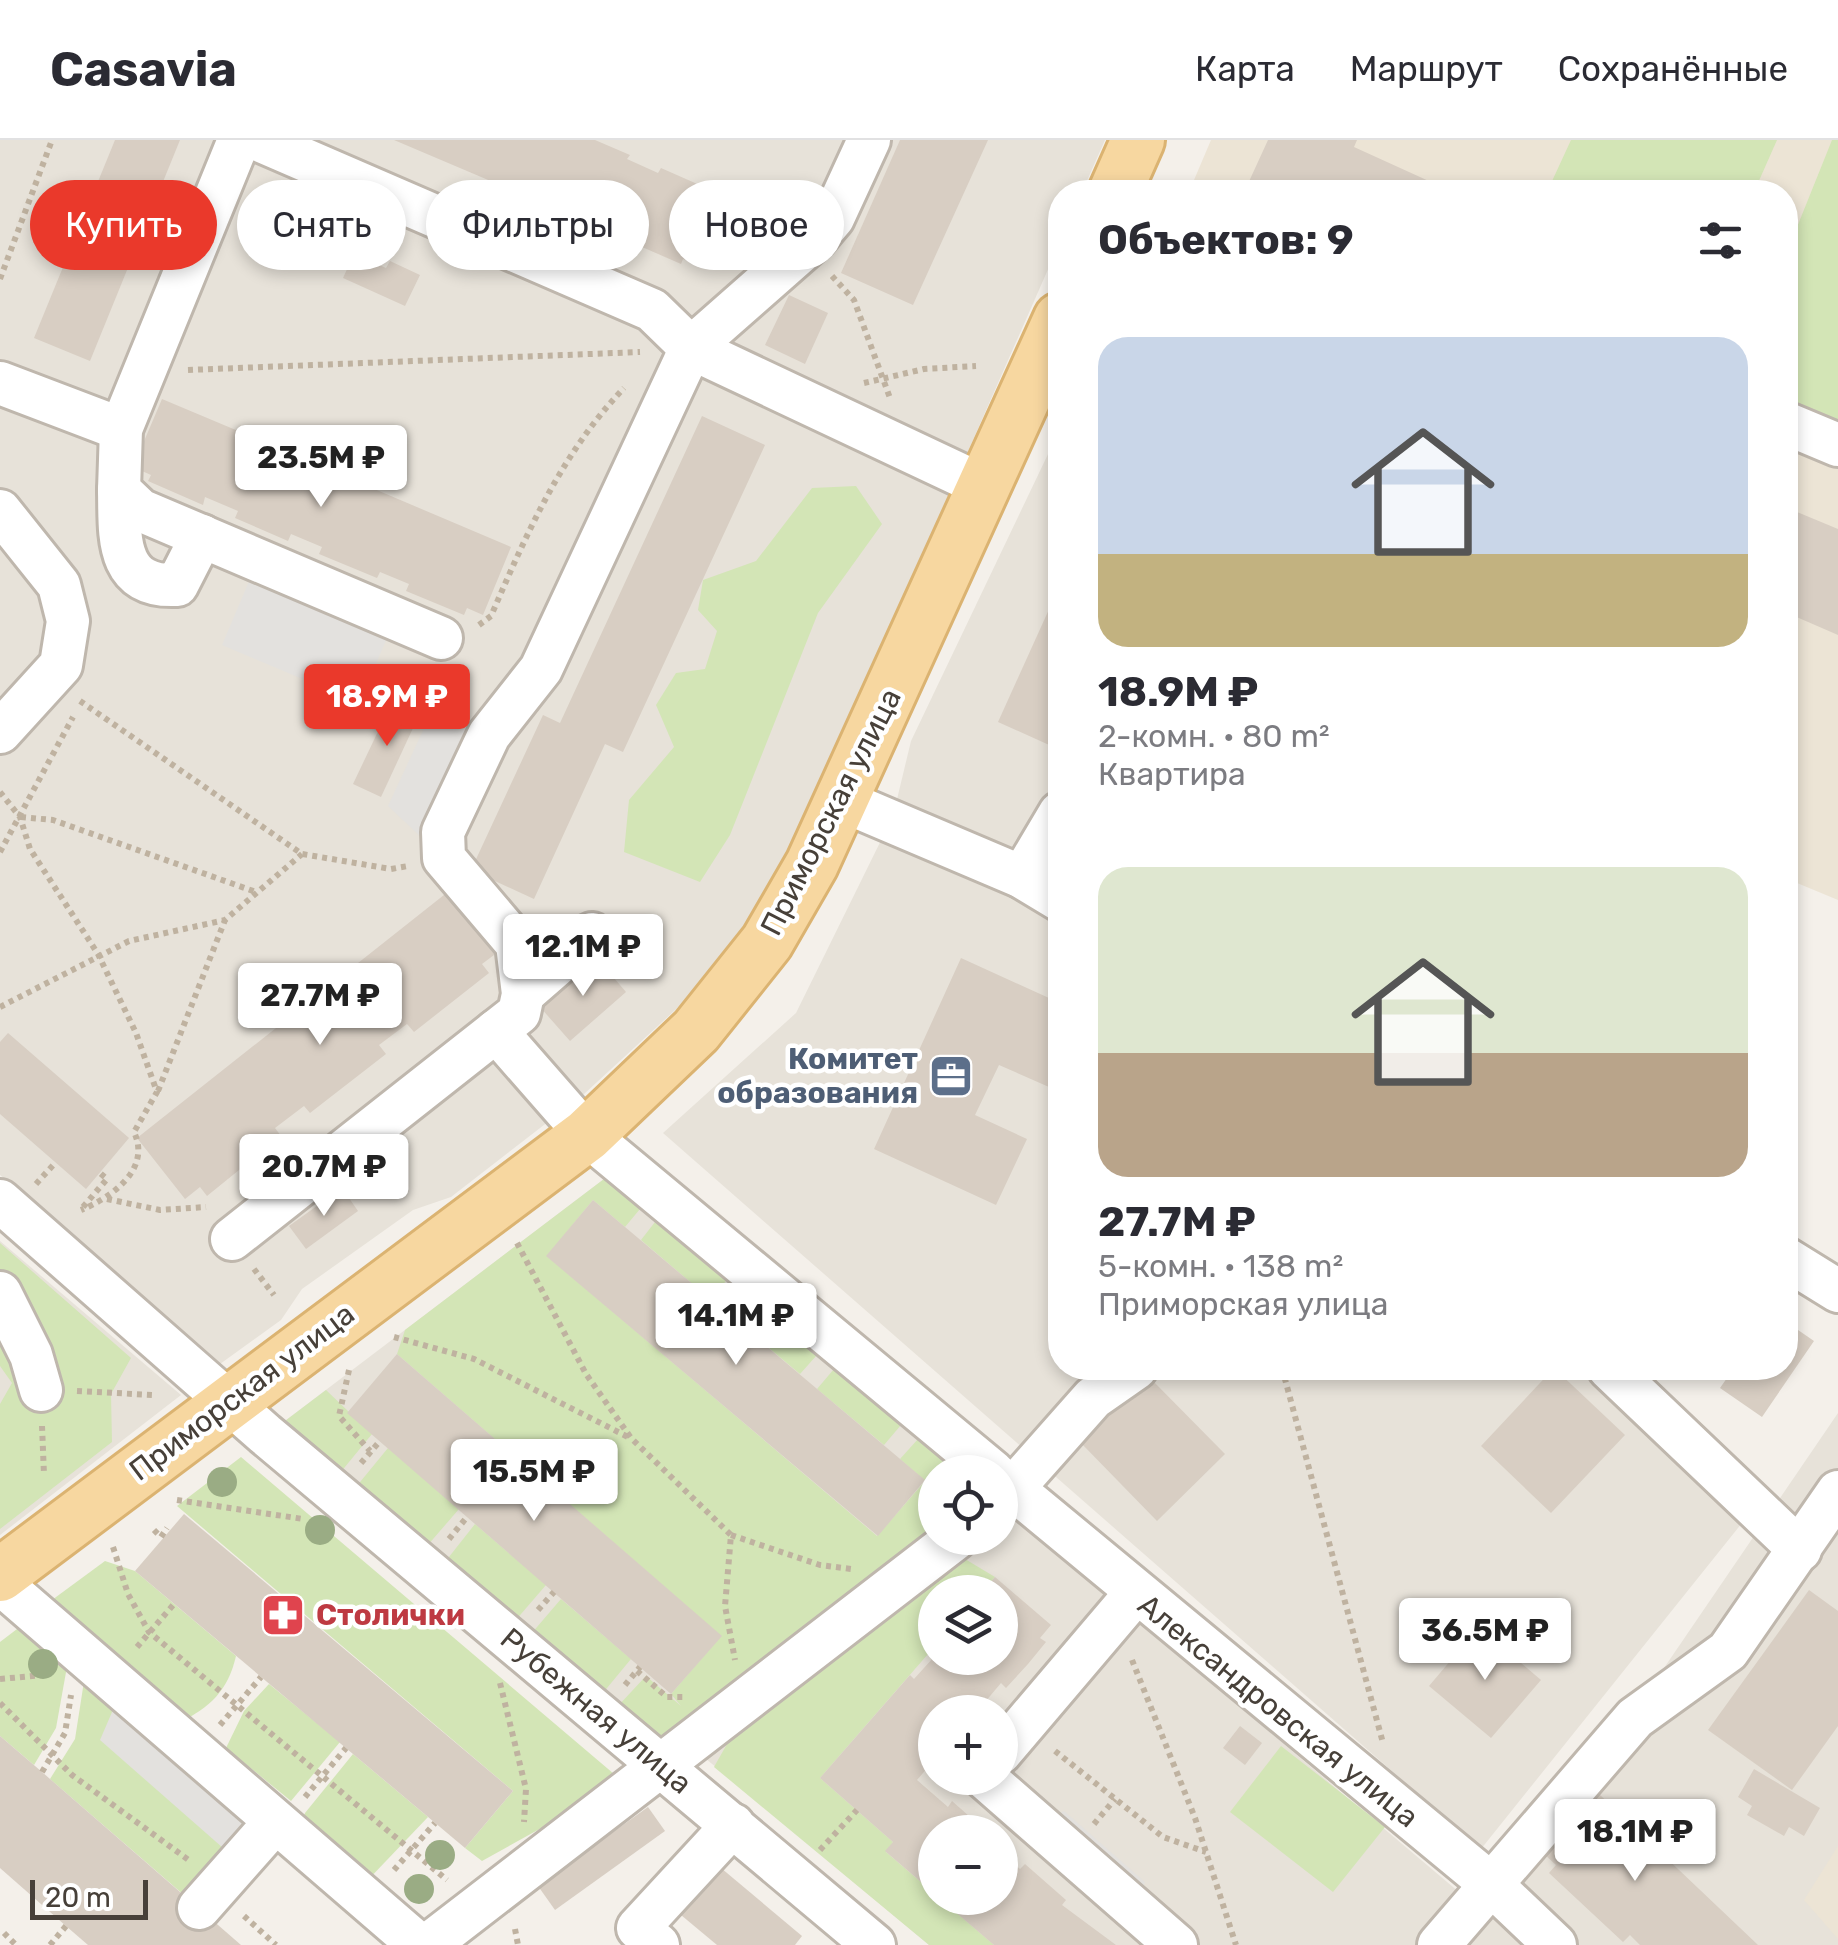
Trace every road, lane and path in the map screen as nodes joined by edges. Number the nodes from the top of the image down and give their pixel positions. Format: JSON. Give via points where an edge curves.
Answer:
{"nodes":[{"id":1,"x":52,"y":140,"type":"edge"},
{"id":2,"x":240,"y":140,"type":"edge"},
{"id":3,"x":259,"y":140,"type":"edge"},
{"id":4,"x":869,"y":140,"type":"edge"},
{"id":5,"x":1138,"y":140,"type":"edge"},
{"id":6,"x":1120,"y":180,"type":"edge"},
{"id":7,"x":844,"y":196,"type":"edge"},
{"id":8,"x":776,"y":270,"type":"edge"},
{"id":9,"x":829,"y":270,"type":"edge"},
{"id":10,"x":0,"y":279,"type":"edge"},
{"id":11,"x":1048,"y":346,"type":"edge"},
{"id":12,"x":676,"y":349,"type":"junction"},
{"id":13,"x":976,"y":366,"type":"dead end"},
{"id":14,"x":145,"y":371,"type":"junction"},
{"id":15,"x":883,"y":378,"type":"junction"},
{"id":16,"x":0,"y":382,"type":"edge"},
{"id":17,"x":804,"y":401,"type":"junction"},
{"id":18,"x":1798,"y":428,"type":"edge"},
{"id":19,"x":121,"y":429,"type":"junction"},
{"id":20,"x":1838,"y":444,"type":"edge"},
{"id":21,"x":910,"y":451,"type":"junction"},
{"id":22,"x":986,"y":487,"type":"junction"},
{"id":23,"x":119,"y":490,"type":"junction"},
{"id":24,"x":0,"y":511,"type":"edge"},
{"id":25,"x":202,"y":536,"type":"junction"},
{"id":26,"x":454,"y":633,"type":"junction"},
{"id":27,"x":60,"y":665,"type":"junction"},
{"id":28,"x":80,"y":702,"type":"junction"},
{"id":29,"x":0,"y":732,"type":"edge"},
{"id":30,"x":474,"y":768,"type":"junction"},
{"id":31,"x":0,"y":792,"type":"edge"},
{"id":32,"x":843,"y":802,"type":"junction"},
{"id":33,"x":20,"y":817,"type":"junction"},
{"id":34,"x":0,"y":852,"type":"edge"},
{"id":35,"x":302,"y":854,"type":"junction"},
{"id":36,"x":444,"y":858,"type":"junction"},
{"id":37,"x":1041,"y":876,"type":"edge"},
{"id":38,"x":257,"y":892,"type":"junction"},
{"id":39,"x":225,"y":920,"type":"junction"},
{"id":40,"x":592,"y":934,"type":"dead end"},
{"id":41,"x":98,"y":954,"type":"junction"},
{"id":42,"x":523,"y":994,"type":"junction"},
{"id":43,"x":0,"y":1007,"type":"edge"},
{"id":44,"x":496,"y":1031,"type":"junction"},
{"id":45,"x":158,"y":1092,"type":"junction"},
{"id":46,"x":587,"y":1135,"type":"junction"},
{"id":47,"x":56,"y":1163,"type":"dead end"},
{"id":48,"x":100,"y":1173,"type":"dead end"},
{"id":49,"x":107,"y":1200,"type":"junction"},
{"id":50,"x":12,"y":1209,"type":"edge"},
{"id":51,"x":81,"y":1210,"type":"junction"},
{"id":52,"x":225,"y":1220,"type":"joint"},
{"id":53,"x":69,"y":1223,"type":"dead end"},
{"id":54,"x":514,"y":1237,"type":"dead end"},
{"id":55,"x":1798,"y":1266,"type":"edge"},
{"id":56,"x":1838,"y":1291,"type":"edge"},
{"id":57,"x":0,"y":1293,"type":"edge"},
{"id":58,"x":386,"y":1335,"type":"dead end"},
{"id":59,"x":352,"y":1361,"type":"dead end"},
{"id":60,"x":1119,"y":1380,"type":"edge"},
{"id":61,"x":1285,"y":1380,"type":"edge"},
{"id":62,"x":1622,"y":1380,"type":"edge"},
{"id":63,"x":41,"y":1390,"type":"joint"},
{"id":64,"x":151,"y":1392,"type":"dead end"},
{"id":65,"x":229,"y":1401,"type":"junction"},
{"id":66,"x":631,"y":1438,"type":"junction"},
{"id":67,"x":370,"y":1452,"type":"dead end"},
{"id":68,"x":965,"y":1455,"type":"edge"},
{"id":69,"x":1018,"y":1471,"type":"edge"},
{"id":70,"x":1838,"y":1492,"type":"edge"},
{"id":71,"x":176,"y":1500,"type":"dead end"},
{"id":72,"x":1018,"y":1502,"type":"edge"},
{"id":73,"x":312,"y":1520,"type":"dead end"},
{"id":74,"x":168,"y":1528,"type":"dead end"},
{"id":75,"x":154,"y":1530,"type":"dead end"},
{"id":76,"x":731,"y":1535,"type":"junction"},
{"id":77,"x":113,"y":1547,"type":"dead end"},
{"id":78,"x":1800,"y":1550,"type":"junction"},
{"id":79,"x":935,"y":1555,"type":"edge"},
{"id":80,"x":0,"y":1574,"type":"edge"},
{"id":81,"x":907,"y":1577,"type":"junction"},
{"id":82,"x":0,"y":1583,"type":"edge"},
{"id":83,"x":174,"y":1604,"type":"dead end"},
{"id":84,"x":1124,"y":1607,"type":"junction"},
{"id":85,"x":150,"y":1632,"type":"junction"},
{"id":86,"x":136,"y":1648,"type":"dead end"},
{"id":87,"x":77,"y":1650,"type":"junction"},
{"id":88,"x":637,"y":1672,"type":"dead end"},
{"id":89,"x":723,"y":1672,"type":"dead end"},
{"id":90,"x":261,"y":1677,"type":"dead end"},
{"id":91,"x":499,"y":1681,"type":"dead end"},
{"id":92,"x":698,"y":1689,"type":"dead end"},
{"id":93,"x":0,"y":1703,"type":"edge"},
{"id":94,"x":237,"y":1705,"type":"junction"},
{"id":95,"x":1018,"y":1719,"type":"edge"},
{"id":96,"x":224,"y":1720,"type":"dead end"},
{"id":97,"x":346,"y":1748,"type":"dead end"},
{"id":98,"x":51,"y":1756,"type":"junction"},
{"id":99,"x":1076,"y":1766,"type":"dead end"},
{"id":100,"x":664,"y":1767,"type":"junction"},
{"id":101,"x":42,"y":1772,"type":"dead end"},
{"id":102,"x":322,"y":1777,"type":"junction"},
{"id":103,"x":309,"y":1792,"type":"dead end"},
{"id":104,"x":1004,"y":1795,"type":"edge"},
{"id":105,"x":856,"y":1810,"type":"dead end"},
{"id":106,"x":1401,"y":1812,"type":"junction"},
{"id":107,"x":275,"y":1822,"type":"junction"},
{"id":108,"x":435,"y":1823,"type":"dead end"},
{"id":109,"x":732,"y":1825,"type":"junction"},
{"id":110,"x":412,"y":1850,"type":"junction"},
{"id":111,"x":1207,"y":1852,"type":"junction"},
{"id":112,"x":812,"y":1858,"type":"dead end"},
{"id":113,"x":398,"y":1865,"type":"dead end"},
{"id":114,"x":522,"y":1874,"type":"junction"},
{"id":115,"x":1492,"y":1885,"type":"junction"},
{"id":116,"x":211,"y":1894,"type":"joint"},
{"id":117,"x":478,"y":1907,"type":"junction"},
{"id":118,"x":66,"y":1926,"type":"dead end"},
{"id":119,"x":4,"y":1933,"type":"dead end"},
{"id":120,"x":16,"y":1945,"type":"edge"},
{"id":121,"x":50,"y":1945,"type":"edge"},
{"id":122,"x":419,"y":1945,"type":"edge"},
{"id":123,"x":428,"y":1945,"type":"edge"},
{"id":124,"x":658,"y":1945,"type":"edge"},
{"id":125,"x":874,"y":1945,"type":"edge"},
{"id":126,"x":1176,"y":1945,"type":"edge"},
{"id":127,"x":1236,"y":1945,"type":"edge"},
{"id":128,"x":1439,"y":1945,"type":"edge"},
{"id":129,"x":1555,"y":1945,"type":"edge"}],
"edges":[{"from":1,"to":10,"type":"path"},
{"from":2,"to":14,"type":"street"},
{"from":3,"to":12,"type":"street","via":[[652,310]]},
{"from":4,"to":7,"type":"street"},
{"from":5,"to":6,"type":"main road"},
{"from":8,"to":12,"type":"street"},
{"from":9,"to":15,"type":"path","via":[[854,300]]},
{"from":11,"to":22,"type":"main road","name":"Приморская улица"},
{"from":12,"to":14,"type":"path"},
{"from":12,"to":17,"type":"street"},
{"from":12,"to":26,"type":"path","via":[[589,425],[537,509],[492,616]]},
{"from":12,"to":30,"type":"street","via":[[541,670],[489,735]]},
{"from":13,"to":15,"type":"path"},
{"from":14,"to":19,"type":"street"},
{"from":15,"to":17,"type":"path"},
{"from":15,"to":21,"type":"path"},
{"from":16,"to":19,"type":"street"},
{"from":17,"to":21,"type":"street"},
{"from":18,"to":20,"type":"street"},
{"from":19,"to":23,"type":"street"},
{"from":21,"to":22,"type":"street"},
{"from":22,"to":32,"type":"main road","name":"Приморская улица"},
{"from":23,"to":25,"type":"street","via":[[140,510]]},
{"from":23,"to":25,"type":"street","via":[[120,553],[132,571],[177,585]]},
{"from":24,"to":27,"type":"street","via":[[59,584],[68,621]]},
{"from":25,"to":26,"type":"street"},
{"from":26,"to":30,"type":"path","via":[[452,729]]},
{"from":27,"to":28,"type":"path"},
{"from":27,"to":29,"type":"street"},
{"from":28,"to":33,"type":"path"},
{"from":28,"to":35,"type":"path"},
{"from":30,"to":36,"type":"street","via":[[443,832]]},
{"from":31,"to":33,"type":"path"},
{"from":32,"to":37,"type":"street"},
{"from":32,"to":46,"type":"main road","name":"Приморская улица","via":[[766,942],[696,1032]]},
{"from":33,"to":34,"type":"path"},
{"from":33,"to":38,"type":"path","via":[[53,820]]},
{"from":33,"to":41,"type":"path","via":[[30,849]]},
{"from":35,"to":36,"type":"path","via":[[391,869]]},
{"from":35,"to":38,"type":"path"},
{"from":36,"to":42,"type":"street","via":[[516,944]]},
{"from":38,"to":39,"type":"path"},
{"from":39,"to":41,"type":"path"},
{"from":39,"to":45,"type":"path"},
{"from":40,"to":42,"type":"street"},
{"from":41,"to":43,"type":"path"},
{"from":41,"to":45,"type":"path"},
{"from":42,"to":44,"type":"street","via":[[519,1013]]},
{"from":44,"to":46,"type":"street","name":"Александровская улица"},
{"from":44,"to":52,"type":"street"},
{"from":45,"to":49,"type":"path","via":[[134,1132],[137,1147],[127,1182]]},
{"from":46,"to":65,"type":"main road","name":"Приморская улица"},
{"from":46,"to":68,"type":"street","name":"Александровская улица"},
{"from":47,"to":50,"type":"path"},
{"from":48,"to":51,"type":"path","via":[[107,1179]]},
{"from":49,"to":51,"type":"path"},
{"from":49,"to":52,"type":"path","via":[[202,1209]]},
{"from":50,"to":65,"type":"street","name":"Рубежная улица"},
{"from":51,"to":53,"type":"path"},
{"from":54,"to":66,"type":"path","via":[[586,1374]]},
{"from":55,"to":56,"type":"street"},
{"from":57,"to":63,"type":"street","via":[[32,1355]]},
{"from":58,"to":66,"type":"path","via":[[474,1358]]},
{"from":59,"to":67,"type":"path","via":[[339,1416]]},
{"from":60,"to":69,"type":"street"},
{"from":61,"to":106,"type":"path"},
{"from":62,"to":78,"type":"street"},
{"from":63,"to":64,"type":"path"},
{"from":65,"to":80,"type":"main road","name":"Приморская улица"},
{"from":65,"to":100,"type":"street","name":"Рубежная улица"},
{"from":66,"to":76,"type":"path"},
{"from":70,"to":78,"type":"street"},
{"from":71,"to":73,"type":"path"},
{"from":72,"to":84,"type":"street","name":"Александровская улица"},
{"from":74,"to":75,"type":"path","via":[[161,1537]]},
{"from":76,"to":81,"type":"path","via":[[820,1565]]},
{"from":76,"to":89,"type":"path","via":[[725,1606],[736,1664]]},
{"from":77,"to":85,"type":"path","via":[[128,1594]]},
{"from":78,"to":115,"type":"street","via":[[1728,1650],[1635,1718]]},
{"from":79,"to":81,"type":"street"},
{"from":81,"to":100,"type":"street"},
{"from":82,"to":87,"type":"street"},
{"from":83,"to":85,"type":"path"},
{"from":84,"to":95,"type":"street","via":[[1041,1676]]},
{"from":84,"to":106,"type":"street","name":"Александровская улица"},
{"from":84,"to":111,"type":"path"},
{"from":85,"to":86,"type":"path"},
{"from":85,"to":94,"type":"path"},
{"from":87,"to":98,"type":"path","via":[[66,1732]]},
{"from":87,"to":107,"type":"street"},
{"from":88,"to":92,"type":"path","via":[[667,1697]]},
{"from":90,"to":94,"type":"path"},
{"from":91,"to":114,"type":"path","via":[[526,1790]]},
{"from":93,"to":98,"type":"path"},
{"from":94,"to":96,"type":"path"},
{"from":94,"to":102,"type":"path"},
{"from":97,"to":102,"type":"path"},
{"from":98,"to":101,"type":"path"},
{"from":98,"to":116,"type":"path","via":[[169,1849]]},
{"from":99,"to":111,"type":"path","via":[[1163,1837]]},
{"from":100,"to":109,"type":"street","name":"Рубежная улица"},
{"from":100,"to":114,"type":"street"},
{"from":102,"to":103,"type":"path"},
{"from":102,"to":110,"type":"path"},
{"from":104,"to":126,"type":"street"},
{"from":105,"to":112,"type":"path"},
{"from":106,"to":115,"type":"street","name":"Александровская улица"},
{"from":107,"to":116,"type":"street"},
{"from":107,"to":122,"type":"street"},
{"from":108,"to":110,"type":"path"},
{"from":109,"to":124,"type":"street","via":[[638,1928]]},
{"from":109,"to":125,"type":"street","name":"Рубежная улица"},
{"from":110,"to":113,"type":"path"},
{"from":110,"to":117,"type":"path"},
{"from":111,"to":127,"type":"path"},
{"from":114,"to":117,"type":"street"},
{"from":115,"to":128,"type":"street"},
{"from":115,"to":129,"type":"street","name":"Александровская улица"},
{"from":117,"to":123,"type":"street"},
{"from":118,"to":121,"type":"path"},
{"from":119,"to":120,"type":"path"}]}
